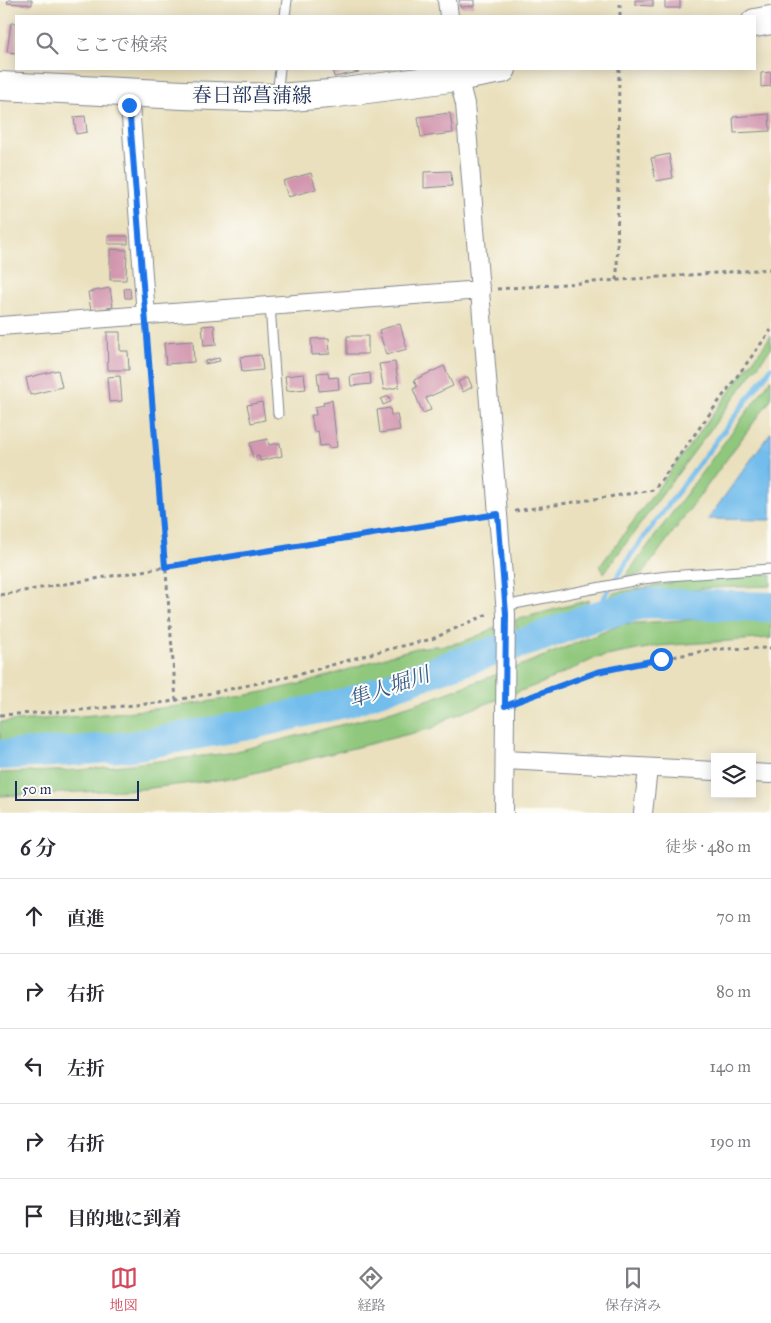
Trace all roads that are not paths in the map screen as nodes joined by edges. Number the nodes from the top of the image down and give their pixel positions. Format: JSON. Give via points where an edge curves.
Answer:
{"nodes":[{"id":1,"x":287,"y":0,"type":"edge"},
{"id":2,"x":447,"y":0,"type":"edge"},
{"id":3,"x":285,"y":15,"type":"edge"},
{"id":4,"x":449,"y":15,"type":"edge"},
{"id":5,"x":771,"y":20,"type":"edge"},
{"id":6,"x":756,"y":23,"type":"edge"},
{"id":7,"x":280,"y":70,"type":"edge"},
{"id":8,"x":491,"y":70,"type":"edge"},
{"id":9,"x":457,"y":73,"type":"edge"},
{"id":10,"x":0,"y":86,"type":"edge"},
{"id":11,"x":129,"y":92,"type":"junction"},
{"id":12,"x":277,"y":98,"type":"junction"},
{"id":13,"x":481,"y":290,"type":"junction"},
{"id":14,"x":270,"y":306,"type":"junction"},
{"id":15,"x":146,"y":315,"type":"junction"},
{"id":16,"x":0,"y":326,"type":"edge"},
{"id":17,"x":278,"y":414,"type":"dead end"},
{"id":18,"x":771,"y":570,"type":"edge"},
{"id":19,"x":505,"y":610,"type":"junction"},
{"id":20,"x":505,"y":760,"type":"junction"},
{"id":21,"x":648,"y":768,"type":"junction"},
{"id":22,"x":711,"y":771,"type":"edge"},
{"id":23,"x":756,"y":773,"type":"edge"},
{"id":24,"x":771,"y":774,"type":"edge"},
{"id":25,"x":504,"y":813,"type":"edge"},
{"id":26,"x":643,"y":813,"type":"edge"}],
"edges":[{"from":1,"to":3,"type":"lane"},
{"from":2,"to":4,"type":"street"},
{"from":5,"to":6,"type":"main road"},
{"from":7,"to":12,"type":"lane"},
{"from":8,"to":9,"type":"main road","name":"春日部菖蒲線"},
{"from":9,"to":12,"type":"main road","name":"春日部菖蒲線","via":[[330,94]]},
{"from":9,"to":13,"type":"street","via":[[465,104]]},
{"from":10,"to":11,"type":"main road","name":"春日部菖蒲線"},
{"from":11,"to":12,"type":"main road","name":"春日部菖蒲線"},
{"from":11,"to":15,"type":"street"},
{"from":13,"to":14,"type":"street"},
{"from":13,"to":19,"type":"street"},
{"from":14,"to":15,"type":"street"},
{"from":14,"to":17,"type":"lane"},
{"from":15,"to":16,"type":"street"},
{"from":18,"to":19,"type":"lane","via":[[643,579]]},
{"from":19,"to":20,"type":"street"},
{"from":20,"to":21,"type":"street"},
{"from":20,"to":25,"type":"street"},
{"from":21,"to":22,"type":"street"},
{"from":21,"to":26,"type":"street"},
{"from":23,"to":24,"type":"street"}]}
